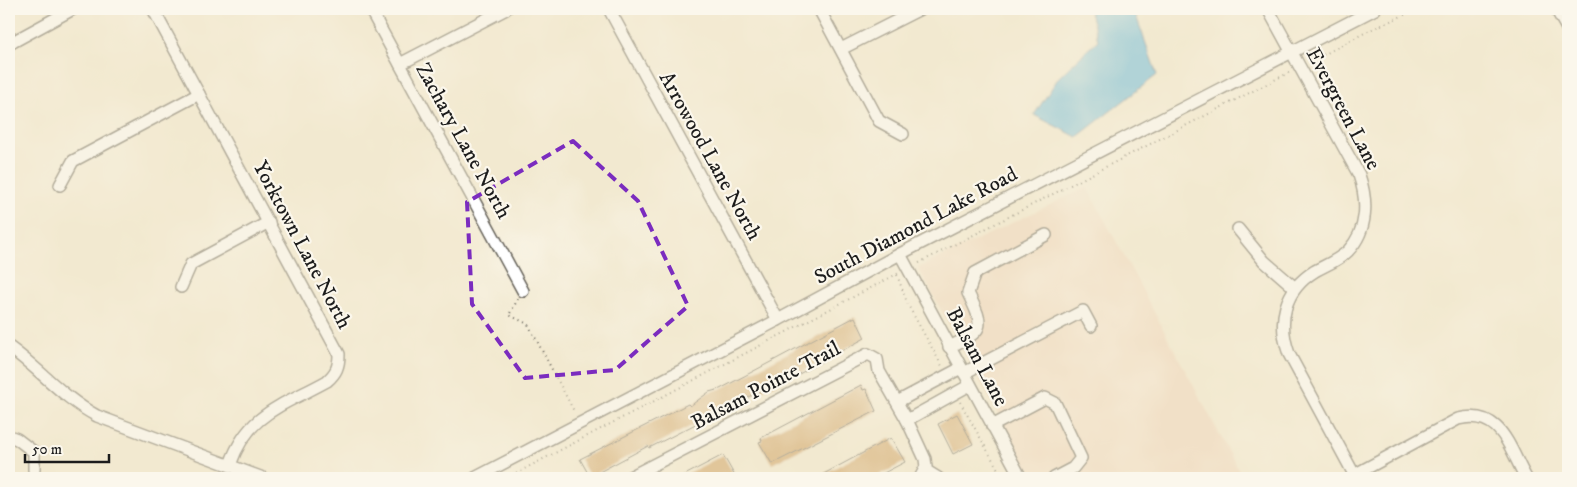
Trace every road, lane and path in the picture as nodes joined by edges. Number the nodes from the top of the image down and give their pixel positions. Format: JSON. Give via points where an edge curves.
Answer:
{"nodes":[{"id":1,"x":73,"y":9,"type":"edge"},
{"id":2,"x":153,"y":9,"type":"edge"},
{"id":3,"x":370,"y":9,"type":"edge"},
{"id":4,"x":506,"y":9,"type":"edge"},
{"id":5,"x":609,"y":9,"type":"edge"},
{"id":6,"x":819,"y":9,"type":"edge"},
{"id":7,"x":920,"y":9,"type":"edge"},
{"id":8,"x":1268,"y":9,"type":"edge"},
{"id":9,"x":1375,"y":9,"type":"edge"},
{"id":10,"x":1418,"y":9,"type":"edge"},
{"id":11,"x":1556,"y":9,"type":"edge"},
{"id":12,"x":1568,"y":30,"type":"edge"},
{"id":13,"x":9,"y":44,"type":"edge"},
{"id":14,"x":841,"y":49,"type":"junction"},
{"id":15,"x":1292,"y":52,"type":"junction"},
{"id":16,"x":400,"y":64,"type":"junction"},
{"id":17,"x":1300,"y":67,"type":"junction"},
{"id":18,"x":199,"y":94,"type":"junction"},
{"id":19,"x":903,"y":134,"type":"dead end"},
{"id":20,"x":60,"y":185,"type":"dead end"},
{"id":21,"x":269,"y":222,"type":"junction"},
{"id":22,"x":1238,"y":229,"type":"dead end"},
{"id":23,"x":1046,"y":235,"type":"dead end"},
{"id":24,"x":900,"y":254,"type":"junction"},
{"id":25,"x":908,"y":269,"type":"junction"},
{"id":26,"x":181,"y":287,"type":"dead end"},
{"id":27,"x":1295,"y":288,"type":"junction"},
{"id":28,"x":523,"y":291,"type":"joint"},
{"id":29,"x":778,"y":320,"type":"junction"},
{"id":30,"x":1091,"y":326,"type":"dead end"},
{"id":31,"x":949,"y":346,"type":"junction"},
{"id":32,"x":9,"y":347,"type":"edge"},
{"id":33,"x":962,"y":370,"type":"junction"},
{"id":34,"x":970,"y":385,"type":"junction"},
{"id":35,"x":897,"y":402,"type":"junction"},
{"id":36,"x":907,"y":420,"type":"junction"},
{"id":37,"x":581,"y":423,"type":"junction"},
{"id":38,"x":992,"y":426,"type":"junction"},
{"id":39,"x":587,"y":435,"type":"junction"},
{"id":40,"x":9,"y":436,"type":"edge"},
{"id":41,"x":230,"y":465,"type":"junction"},
{"id":42,"x":34,"y":470,"type":"dead end"},
{"id":43,"x":922,"y":474,"type":"edge"},
{"id":44,"x":1355,"y":477,"type":"edge"},
{"id":45,"x":263,"y":478,"type":"edge"},
{"id":46,"x":475,"y":478,"type":"edge"},
{"id":47,"x":507,"y":478,"type":"edge"},
{"id":48,"x":628,"y":478,"type":"edge"},
{"id":49,"x":938,"y":478,"type":"edge"},
{"id":50,"x":1021,"y":478,"type":"edge"},
{"id":51,"x":1054,"y":478,"type":"edge"},
{"id":52,"x":1526,"y":478,"type":"edge"}],
"edges":[{"from":1,"to":13,"type":"street"},
{"from":2,"to":18,"type":"street","name":"Yorktown Lane North"},
{"from":3,"to":16,"type":"street","name":"Zachary Lane North"},
{"from":4,"to":16,"type":"street"},
{"from":5,"to":29,"type":"street","name":"Arrowood Lane North"},
{"from":6,"to":14,"type":"street"},
{"from":7,"to":14,"type":"street"},
{"from":8,"to":15,"type":"street","name":"Evergreen Lane"},
{"from":9,"to":15,"type":"street","name":"South Diamond Lake Road"},
{"from":10,"to":17,"type":"path"},
{"from":11,"to":12,"type":"street"},
{"from":14,"to":19,"type":"street","via":[[879,121]]},
{"from":15,"to":17,"type":"street","name":"Evergreen Lane"},
{"from":15,"to":24,"type":"street","name":"South Diamond Lake Road"},
{"from":16,"to":28,"type":"street","name":"Zachary Lane North"},
{"from":17,"to":25,"type":"path"},
{"from":17,"to":27,"type":"street","name":"Evergreen Lane","via":[[1359,175],[1366,205],[1358,237],[1348,251]]},
{"from":18,"to":20,"type":"street","via":[[74,161]]},
{"from":18,"to":21,"type":"street","name":"Yorktown Lane North"},
{"from":21,"to":26,"type":"street","via":[[191,264]]},
{"from":21,"to":41,"type":"street","name":"Yorktown Lane North","via":[[336,346],[339,364],[327,381],[256,420],[244,434]]},
{"from":22,"to":27,"type":"street","via":[[1264,261]]},
{"from":23,"to":31,"type":"street","via":[[975,272],[968,293],[980,318],[979,327],[971,336]]},
{"from":24,"to":25,"type":"street","name":"Balsam Lane"},
{"from":24,"to":29,"type":"street","name":"South Diamond Lake Road"},
{"from":25,"to":31,"type":"street","name":"Balsam Lane"},
{"from":25,"to":39,"type":"path"},
{"from":27,"to":44,"type":"street","name":"Evergreen Lane","via":[[1285,307],[1283,339]]},
{"from":28,"to":37,"type":"path","via":[[509,314],[528,324]]},
{"from":29,"to":37,"type":"street","name":"South Diamond Lake Road"},
{"from":30,"to":33,"type":"street","via":[[1083,311]]},
{"from":31,"to":33,"type":"street","name":"Balsam Lane"},
{"from":32,"to":41,"type":"street","via":[[75,405]]},
{"from":33,"to":34,"type":"street","name":"Balsam Lane"},
{"from":33,"to":35,"type":"street"},
{"from":34,"to":36,"type":"street"},
{"from":34,"to":38,"type":"street","name":"Balsam Lane"},
{"from":35,"to":36,"type":"street","name":"Balsam Pointe Trail"},
{"from":35,"to":48,"type":"street","name":"Balsam Pointe Trail","via":[[879,371],[877,359],[866,355]]},
{"from":36,"to":43,"type":"street","name":"Balsam Pointe Trail","via":[[925,458]]},
{"from":37,"to":39,"type":"path"},
{"from":37,"to":46,"type":"street","name":"South Diamond Lake Road"},
{"from":38,"to":50,"type":"street","name":"Balsam Lane"},
{"from":38,"to":51,"type":"street","via":[[1044,398],[1055,403],[1080,458],[1073,468]]},
{"from":39,"to":47,"type":"path"},
{"from":40,"to":42,"type":"street","via":[[34,452]]},
{"from":41,"to":45,"type":"street"},
{"from":43,"to":49,"type":"street"},
{"from":44,"to":52,"type":"street","via":[[1458,419],[1476,416],[1494,423],[1500,430]]}]}
